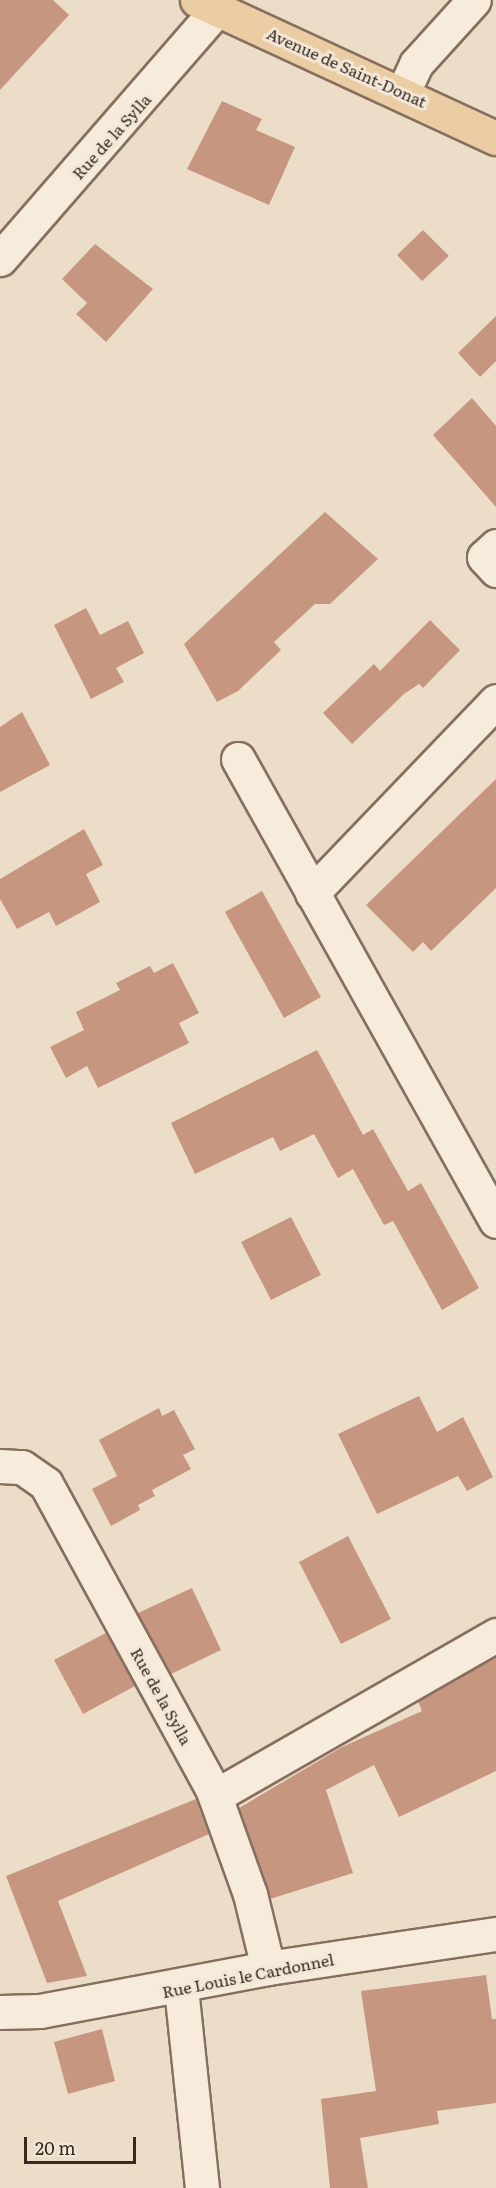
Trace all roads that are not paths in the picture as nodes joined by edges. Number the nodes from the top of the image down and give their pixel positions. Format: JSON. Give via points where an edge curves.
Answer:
{"nodes":[{"id":1,"x":474,"y":0,"type":"edge"},
{"id":2,"x":207,"y":4,"type":"edge"},
{"id":3,"x":404,"y":92,"type":"junction"},
{"id":4,"x":496,"y":138,"type":"edge"},
{"id":5,"x":0,"y":259,"type":"edge"},
{"id":6,"x":496,"y":546,"type":"edge"},
{"id":7,"x":496,"y":570,"type":"edge"},
{"id":8,"x":496,"y":701,"type":"edge"},
{"id":9,"x":238,"y":759,"type":"dead end"},
{"id":10,"x":312,"y":892,"type":"junction"},
{"id":11,"x":496,"y":1221,"type":"edge"},
{"id":12,"x":0,"y":1466,"type":"edge"},
{"id":13,"x":496,"y":1635,"type":"edge"},
{"id":14,"x":215,"y":1796,"type":"junction"},
{"id":15,"x":496,"y":1934,"type":"edge"},
{"id":16,"x":268,"y":1968,"type":"junction"},
{"id":17,"x":181,"y":1988,"type":"junction"},
{"id":18,"x":0,"y":2012,"type":"edge"},
{"id":19,"x":202,"y":2188,"type":"edge"}],
"edges":[{"from":1,"to":3,"type":"street","via":[[416,64]]},
{"from":2,"to":3,"type":"main road","name":"Avenue de Saint-Donat"},
{"from":2,"to":5,"type":"street","name":"Rue de la Sylla"},
{"from":3,"to":4,"type":"main road","name":"Avenue de Saint-Donat"},
{"from":6,"to":7,"type":"street","via":[[484,557]]},
{"from":8,"to":10,"type":"street"},
{"from":9,"to":10,"type":"street"},
{"from":10,"to":11,"type":"street"},
{"from":12,"to":14,"type":"street","name":"Rue de la Sylla","via":[[22,1467],[46,1484]]},
{"from":13,"to":14,"type":"street"},
{"from":14,"to":16,"type":"street","name":"Rue de la Sylla","via":[[250,1894]]},
{"from":15,"to":16,"type":"street","name":"Rue Louis le Cardonnel"},
{"from":16,"to":17,"type":"street","name":"Rue Louis le Cardonnel"},
{"from":17,"to":18,"type":"street","name":"Rue Louis le Cardonnel","via":[[40,2011]]},
{"from":17,"to":19,"type":"street"}]}
